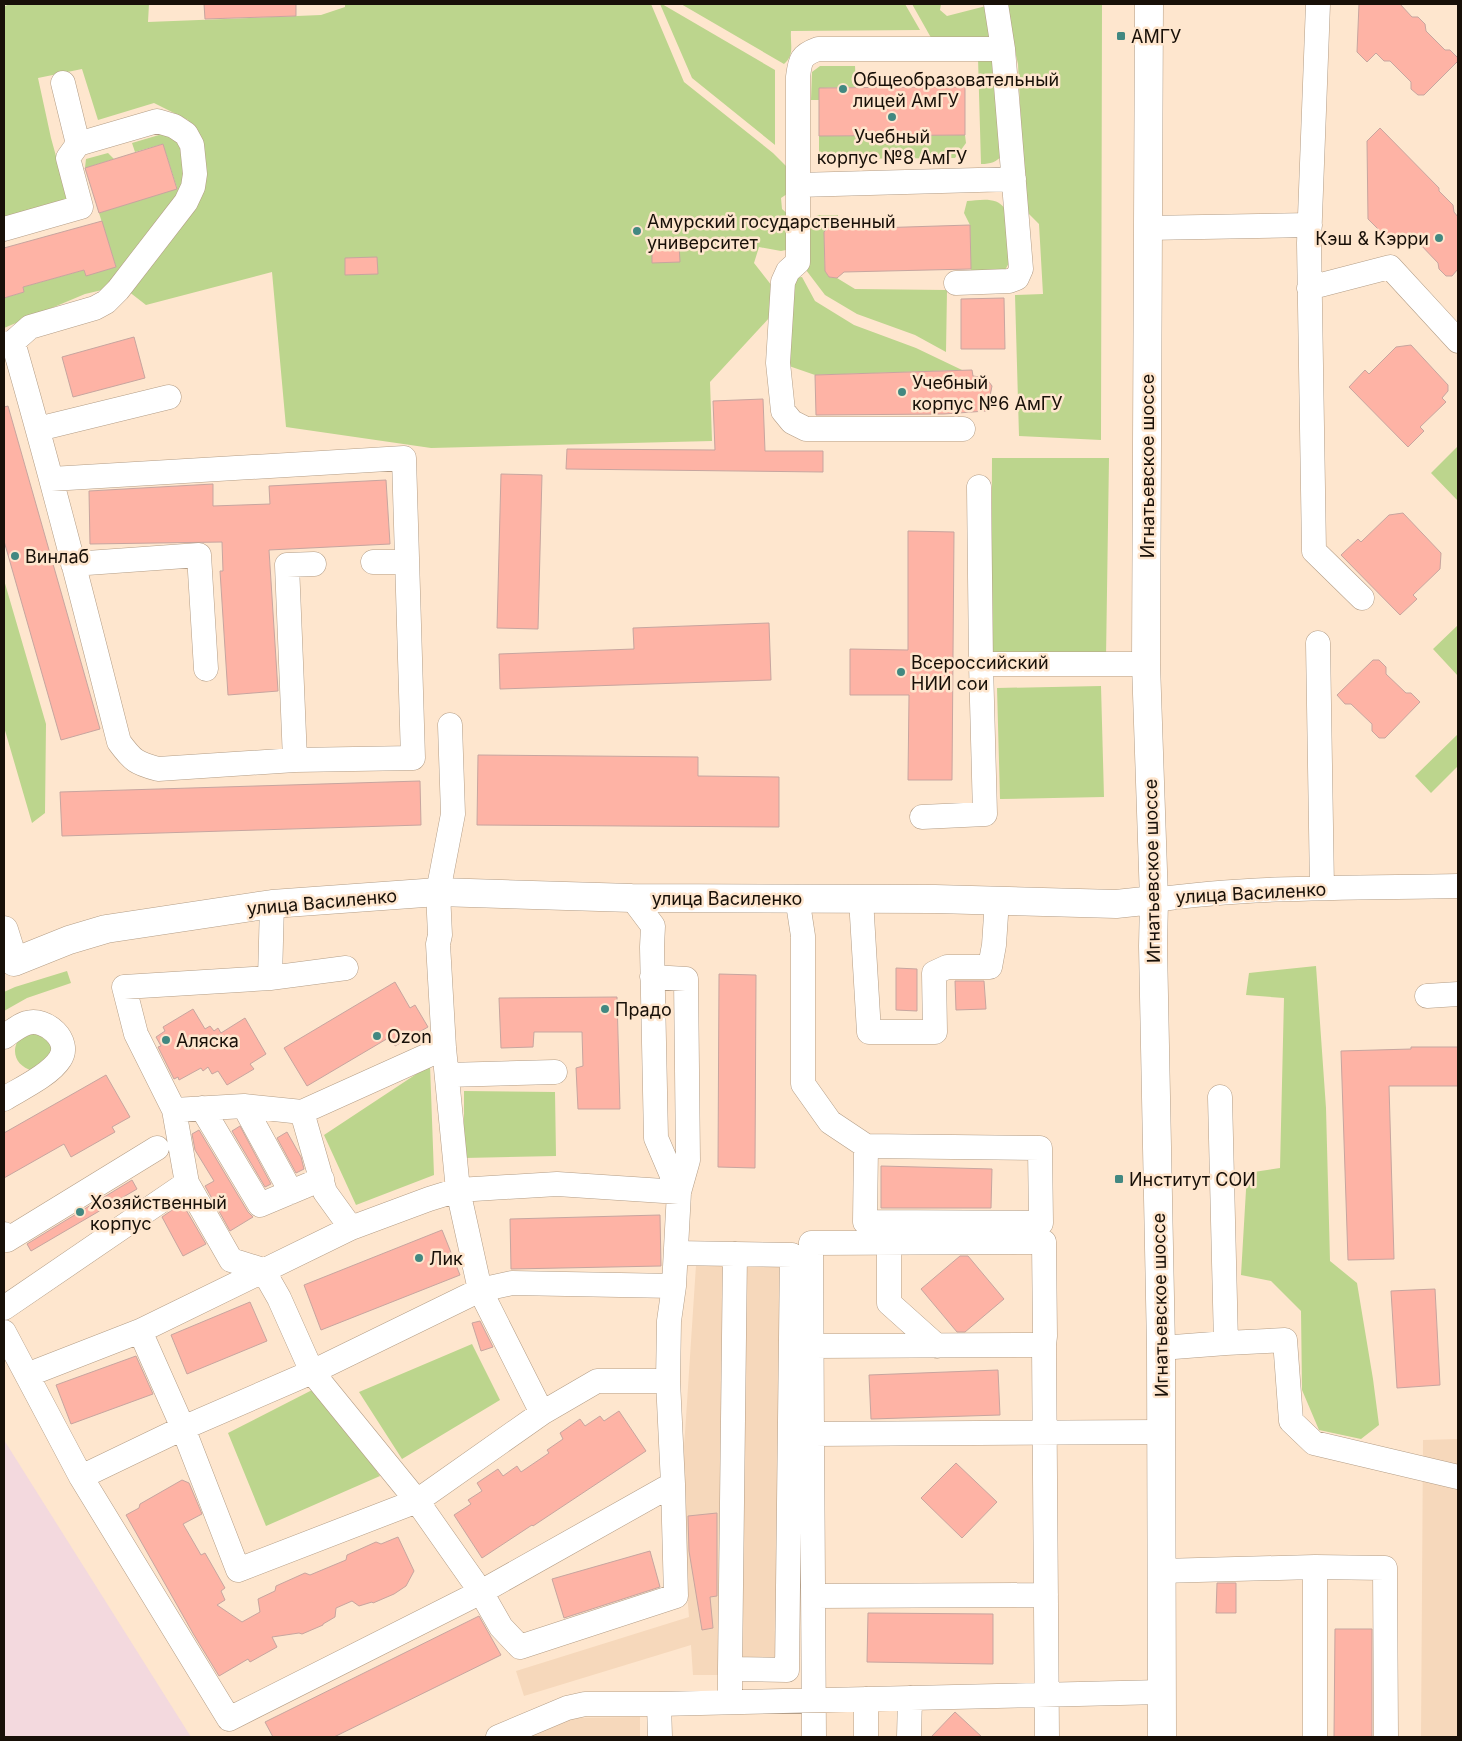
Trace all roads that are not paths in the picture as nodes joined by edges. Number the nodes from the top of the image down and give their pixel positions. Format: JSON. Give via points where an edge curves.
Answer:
{"nodes":[{"id":1,"x":996,"y":4,"type":"edge"},
{"id":2,"x":1148,"y":4,"type":"edge"},
{"id":3,"x":1318,"y":4,"type":"edge"},
{"id":4,"x":1003,"y":49,"type":"junction"},
{"id":5,"x":62,"y":83,"type":"dead end"},
{"id":6,"x":78,"y":144,"type":"junction"},
{"id":7,"x":1014,"y":179,"type":"junction"},
{"id":8,"x":798,"y":185,"type":"junction"},
{"id":9,"x":1310,"y":225,"type":"junction"},
{"id":10,"x":1147,"y":228,"type":"junction"},
{"id":11,"x":4,"y":229,"type":"edge"},
{"id":12,"x":956,"y":283,"type":"dead end"},
{"id":13,"x":1310,"y":288,"type":"junction"},
{"id":14,"x":1458,"y":341,"type":"edge"},
{"id":15,"x":8,"y":343,"type":"edge"},
{"id":16,"x":168,"y":397,"type":"dead end"},
{"id":17,"x":38,"y":429,"type":"junction"},
{"id":18,"x":964,"y":429,"type":"dead end"},
{"id":19,"x":51,"y":478,"type":"junction"},
{"id":20,"x":979,"y":487,"type":"dead end"},
{"id":21,"x":373,"y":562,"type":"dead end"},
{"id":22,"x":407,"y":562,"type":"junction"},
{"id":23,"x":73,"y":564,"type":"junction"},
{"id":24,"x":314,"y":564,"type":"dead end"},
{"id":25,"x":1362,"y":598,"type":"dead end"},
{"id":26,"x":1318,"y":642,"type":"dead end"},
{"id":27,"x":981,"y":664,"type":"junction"},
{"id":28,"x":1146,"y":664,"type":"junction"},
{"id":29,"x":206,"y":670,"type":"dead end"},
{"id":30,"x":450,"y":725,"type":"dead end"},
{"id":31,"x":295,"y":760,"type":"junction"},
{"id":32,"x":922,"y":817,"type":"dead end"},
{"id":33,"x":1458,"y":886,"type":"edge"},
{"id":34,"x":1322,"y":888,"type":"junction"},
{"id":35,"x":438,"y":892,"type":"junction"},
{"id":36,"x":632,"y":898,"type":"junction"},
{"id":37,"x":797,"y":898,"type":"junction"},
{"id":38,"x":861,"y":899,"type":"junction"},
{"id":39,"x":997,"y":900,"type":"junction"},
{"id":40,"x":1154,"y":900,"type":"junction"},
{"id":41,"x":272,"y":904,"type":"junction"},
{"id":42,"x":4,"y":930,"type":"edge"},
{"id":43,"x":9,"y":965,"type":"edge"},
{"id":44,"x":346,"y":968,"type":"dead end"},
{"id":45,"x":652,"y":977,"type":"junction"},
{"id":46,"x":270,"y":978,"type":"junction"},
{"id":47,"x":1458,"y":994,"type":"edge"},
{"id":48,"x":1427,"y":996,"type":"dead end"},
{"id":49,"x":4,"y":1037,"type":"edge"},
{"id":50,"x":444,"y":1048,"type":"junction"},
{"id":51,"x":555,"y":1072,"type":"dead end"},
{"id":52,"x":447,"y":1075,"type":"junction"},
{"id":53,"x":1220,"y":1097,"type":"dead end"},
{"id":54,"x":4,"y":1099,"type":"edge"},
{"id":55,"x":244,"y":1106,"type":"junction"},
{"id":56,"x":202,"y":1108,"type":"junction"},
{"id":57,"x":174,"y":1110,"type":"junction"},
{"id":58,"x":302,"y":1112,"type":"junction"},
{"id":59,"x":866,"y":1146,"type":"junction"},
{"id":60,"x":157,"y":1148,"type":"dead end"},
{"id":61,"x":322,"y":1179,"type":"junction"},
{"id":62,"x":187,"y":1183,"type":"junction"},
{"id":63,"x":458,"y":1190,"type":"junction"},
{"id":64,"x":290,"y":1192,"type":"junction"},
{"id":65,"x":679,"y":1192,"type":"junction"},
{"id":66,"x":351,"y":1228,"type":"junction"},
{"id":67,"x":4,"y":1234,"type":"edge"},
{"id":68,"x":889,"y":1243,"type":"junction"},
{"id":69,"x":676,"y":1253,"type":"junction"},
{"id":70,"x":735,"y":1254,"type":"junction"},
{"id":71,"x":263,"y":1270,"type":"junction"},
{"id":72,"x":674,"y":1286,"type":"junction"},
{"id":73,"x":480,"y":1290,"type":"junction"},
{"id":74,"x":4,"y":1308,"type":"edge"},
{"id":75,"x":140,"y":1331,"type":"junction"},
{"id":76,"x":4,"y":1332,"type":"edge"},
{"id":77,"x":1226,"y":1343,"type":"junction"},
{"id":78,"x":1044,"y":1345,"type":"junction"},
{"id":79,"x":812,"y":1346,"type":"junction"},
{"id":80,"x":937,"y":1346,"type":"junction"},
{"id":81,"x":1161,"y":1348,"type":"junction"},
{"id":82,"x":312,"y":1372,"type":"junction"},
{"id":83,"x":27,"y":1375,"type":"junction"},
{"id":84,"x":668,"y":1381,"type":"junction"},
{"id":85,"x":542,"y":1414,"type":"junction"},
{"id":86,"x":183,"y":1428,"type":"junction"},
{"id":87,"x":1161,"y":1432,"type":"junction"},
{"id":88,"x":812,"y":1434,"type":"junction"},
{"id":89,"x":1045,"y":1434,"type":"junction"},
{"id":90,"x":81,"y":1477,"type":"junction"},
{"id":91,"x":1458,"y":1477,"type":"edge"},
{"id":92,"x":673,"y":1484,"type":"junction"},
{"id":93,"x":417,"y":1501,"type":"junction"},
{"id":94,"x":1315,"y":1567,"type":"junction"},
{"id":95,"x":1161,"y":1571,"type":"junction"},
{"id":96,"x":480,"y":1592,"type":"junction"},
{"id":97,"x":1046,"y":1595,"type":"junction"},
{"id":98,"x":814,"y":1596,"type":"junction"},
{"id":99,"x":730,"y":1669,"type":"junction"},
{"id":100,"x":1162,"y":1692,"type":"junction"},
{"id":101,"x":1047,"y":1695,"type":"junction"},
{"id":102,"x":910,"y":1698,"type":"junction"},
{"id":103,"x":866,"y":1699,"type":"junction"},
{"id":104,"x":814,"y":1700,"type":"junction"},
{"id":105,"x":730,"y":1702,"type":"junction"},
{"id":106,"x":659,"y":1704,"type":"junction"},
{"id":107,"x":498,"y":1737,"type":"edge"},
{"id":108,"x":660,"y":1737,"type":"edge"},
{"id":109,"x":814,"y":1737,"type":"edge"},
{"id":110,"x":866,"y":1737,"type":"edge"},
{"id":111,"x":909,"y":1737,"type":"edge"},
{"id":112,"x":1047,"y":1737,"type":"edge"},
{"id":113,"x":1162,"y":1737,"type":"edge"},
{"id":114,"x":1315,"y":1737,"type":"edge"},
{"id":115,"x":1386,"y":1737,"type":"edge"}],
"edges":[{"from":1,"to":4,"type":"street"},
{"from":2,"to":10,"type":"main road","name":"Игнатьевское шоссе"},
{"from":3,"to":9,"type":"street"},
{"from":4,"to":7,"type":"street"},
{"from":4,"to":8,"type":"street","via":[[818,49],[807,53],[800,63],[798,77]]},
{"from":5,"to":6,"type":"street"},
{"from":6,"to":11,"type":"street","via":[[68,158],[81,207]]},
{"from":6,"to":15,"type":"street","via":[[158,121],[174,126],[186,134],[192,145],[193,186],[186,202],[106,302],[30,327]]},
{"from":7,"to":8,"type":"street"},
{"from":7,"to":12,"type":"street","via":[[1021,270],[1017,278],[1009,282]]},
{"from":8,"to":18,"type":"street","via":[[798,262],[788,271],[783,282],[778,363],[783,411],[792,422],[806,429]]},
{"from":9,"to":10,"type":"street"},
{"from":9,"to":13,"type":"street"},
{"from":10,"to":28,"type":"main road","name":"Игнатьевское шоссе"},
{"from":13,"to":14,"type":"street","via":[[1390,267]]},
{"from":13,"to":25,"type":"street","via":[[1314,551]]},
{"from":15,"to":17,"type":"street"},
{"from":16,"to":17,"type":"street"},
{"from":17,"to":19,"type":"street"},
{"from":19,"to":22,"type":"street","via":[[404,458]]},
{"from":19,"to":23,"type":"street"},
{"from":20,"to":27,"type":"street"},
{"from":21,"to":22,"type":"street"},
{"from":22,"to":31,"type":"street","via":[[413,758]]},
{"from":23,"to":29,"type":"street","via":[[199,555]]},
{"from":23,"to":31,"type":"street","via":[[119,742],[140,764],[158,769]]},
{"from":24,"to":31,"type":"street","via":[[287,565]]},
{"from":26,"to":34,"type":"street"},
{"from":27,"to":28,"type":"street"},
{"from":27,"to":32,"type":"street","via":[[985,814]]},
{"from":28,"to":40,"type":"main road","name":"Игнатьевское шоссе"},
{"from":30,"to":35,"type":"street","via":[[452,814]]},
{"from":33,"to":34,"type":"street","name":"улица Василенко"},
{"from":34,"to":40,"type":"street","name":"улица Василенко","via":[[1196,894]]},
{"from":35,"to":36,"type":"main road","name":"улица Василенко"},
{"from":35,"to":41,"type":"main road","name":"улица Василенко"},
{"from":35,"to":50,"type":"street"},
{"from":36,"to":37,"type":"main road","name":"улица Василенко"},
{"from":36,"to":45,"type":"street","via":[[653,926]]},
{"from":37,"to":38,"type":"main road","name":"улица Василенко"},
{"from":37,"to":59,"type":"street","via":[[803,936],[803,1084],[830,1122]]},
{"from":38,"to":39,"type":"main road","name":"улица Василенко"},
{"from":38,"to":39,"type":"street","via":[[869,1032],[935,1032],[934,973],[947,967],[990,967]]},
{"from":39,"to":40,"type":"main road","name":"улица Василенко","via":[[1116,904]]},
{"from":40,"to":81,"type":"main road","name":"Игнатьевское шоссе"},
{"from":41,"to":43,"type":"main road","name":"улица Василенко","via":[[106,929],[69,940]]},
{"from":41,"to":46,"type":"street"},
{"from":42,"to":43,"type":"main road"},
{"from":44,"to":46,"type":"street"},
{"from":45,"to":65,"type":"street","via":[[656,1138]]},
{"from":45,"to":65,"type":"street","via":[[686,979],[688,1160]]},
{"from":46,"to":57,"type":"street","via":[[124,987],[136,1034]]},
{"from":47,"to":48,"type":"street"},
{"from":49,"to":54,"type":"street","via":[[26,1023],[48,1025],[62,1044],[62,1057],[54,1068]]},
{"from":50,"to":52,"type":"street"},
{"from":50,"to":58,"type":"street"},
{"from":51,"to":52,"type":"street"},
{"from":52,"to":63,"type":"street"},
{"from":53,"to":77,"type":"street"},
{"from":55,"to":56,"type":"street"},
{"from":55,"to":58,"type":"street"},
{"from":55,"to":64,"type":"street"},
{"from":56,"to":57,"type":"street"},
{"from":56,"to":64,"type":"street","via":[[260,1205]]},
{"from":57,"to":62,"type":"street"},
{"from":58,"to":61,"type":"street"},
{"from":59,"to":59,"type":"street","via":[[1040,1148],[1041,1223],[865,1222]]},
{"from":60,"to":67,"type":"street","via":[[7,1240]]},
{"from":61,"to":64,"type":"street"},
{"from":61,"to":66,"type":"street","via":[[325,1192]]},
{"from":62,"to":71,"type":"street","via":[[231,1260]]},
{"from":62,"to":74,"type":"street"},
{"from":63,"to":65,"type":"street","via":[[557,1184]]},
{"from":63,"to":66,"type":"street"},
{"from":63,"to":73,"type":"street"},
{"from":65,"to":69,"type":"street"},
{"from":66,"to":71,"type":"street"},
{"from":68,"to":78,"type":"street","via":[[1044,1242]]},
{"from":68,"to":79,"type":"street","via":[[811,1243]]},
{"from":68,"to":80,"type":"street","via":[[889,1303]]},
{"from":69,"to":70,"type":"street"},
{"from":69,"to":72,"type":"street"},
{"from":70,"to":99,"type":"street"},
{"from":70,"to":99,"type":"street","via":[[792,1255],[792,1264],[787,1670]]},
{"from":71,"to":75,"type":"street"},
{"from":71,"to":82,"type":"street"},
{"from":72,"to":73,"type":"street","via":[[512,1283]]},
{"from":72,"to":84,"type":"street","via":[[669,1321]]},
{"from":73,"to":82,"type":"street"},
{"from":73,"to":85,"type":"street"},
{"from":75,"to":83,"type":"street"},
{"from":75,"to":86,"type":"street"},
{"from":76,"to":83,"type":"street"},
{"from":77,"to":81,"type":"street"},
{"from":77,"to":91,"type":"street","via":[[1285,1340],[1291,1420],[1314,1443]]},
{"from":78,"to":80,"type":"street"},
{"from":78,"to":89,"type":"street"},
{"from":79,"to":80,"type":"street"},
{"from":79,"to":88,"type":"street"},
{"from":81,"to":87,"type":"main road","name":"Игнатьевское шоссе"},
{"from":82,"to":86,"type":"street"},
{"from":82,"to":93,"type":"street"},
{"from":83,"to":90,"type":"street"},
{"from":84,"to":85,"type":"street","via":[[597,1381]]},
{"from":84,"to":92,"type":"street"},
{"from":85,"to":93,"type":"street"},
{"from":86,"to":90,"type":"street"},
{"from":86,"to":93,"type":"street","via":[[238,1570]]},
{"from":87,"to":89,"type":"street"},
{"from":87,"to":95,"type":"main road","name":"Игнатьевское шоссе"},
{"from":88,"to":89,"type":"street"},
{"from":88,"to":98,"type":"street"},
{"from":89,"to":97,"type":"street"},
{"from":90,"to":96,"type":"street","via":[[229,1719]]},
{"from":92,"to":96,"type":"street"},
{"from":92,"to":96,"type":"street","via":[[676,1596],[520,1647],[501,1626]]},
{"from":93,"to":96,"type":"street"},
{"from":94,"to":95,"type":"street"},
{"from":94,"to":114,"type":"street"},
{"from":94,"to":115,"type":"street","via":[[1385,1568]]},
{"from":95,"to":100,"type":"main road","name":"Игнатьевское шоссе"},
{"from":97,"to":98,"type":"street"},
{"from":97,"to":101,"type":"street"},
{"from":98,"to":104,"type":"street"},
{"from":99,"to":105,"type":"street"},
{"from":100,"to":101,"type":"street"},
{"from":100,"to":113,"type":"main road","name":"Игнатьевское шоссе"},
{"from":101,"to":102,"type":"street"},
{"from":101,"to":112,"type":"street"},
{"from":102,"to":103,"type":"street"},
{"from":102,"to":111,"type":"street"},
{"from":103,"to":104,"type":"street"},
{"from":103,"to":110,"type":"street"},
{"from":104,"to":105,"type":"street"},
{"from":104,"to":109,"type":"street"},
{"from":105,"to":106,"type":"street"},
{"from":106,"to":107,"type":"street","via":[[585,1704],[567,1708]]},
{"from":106,"to":108,"type":"street"}]}
